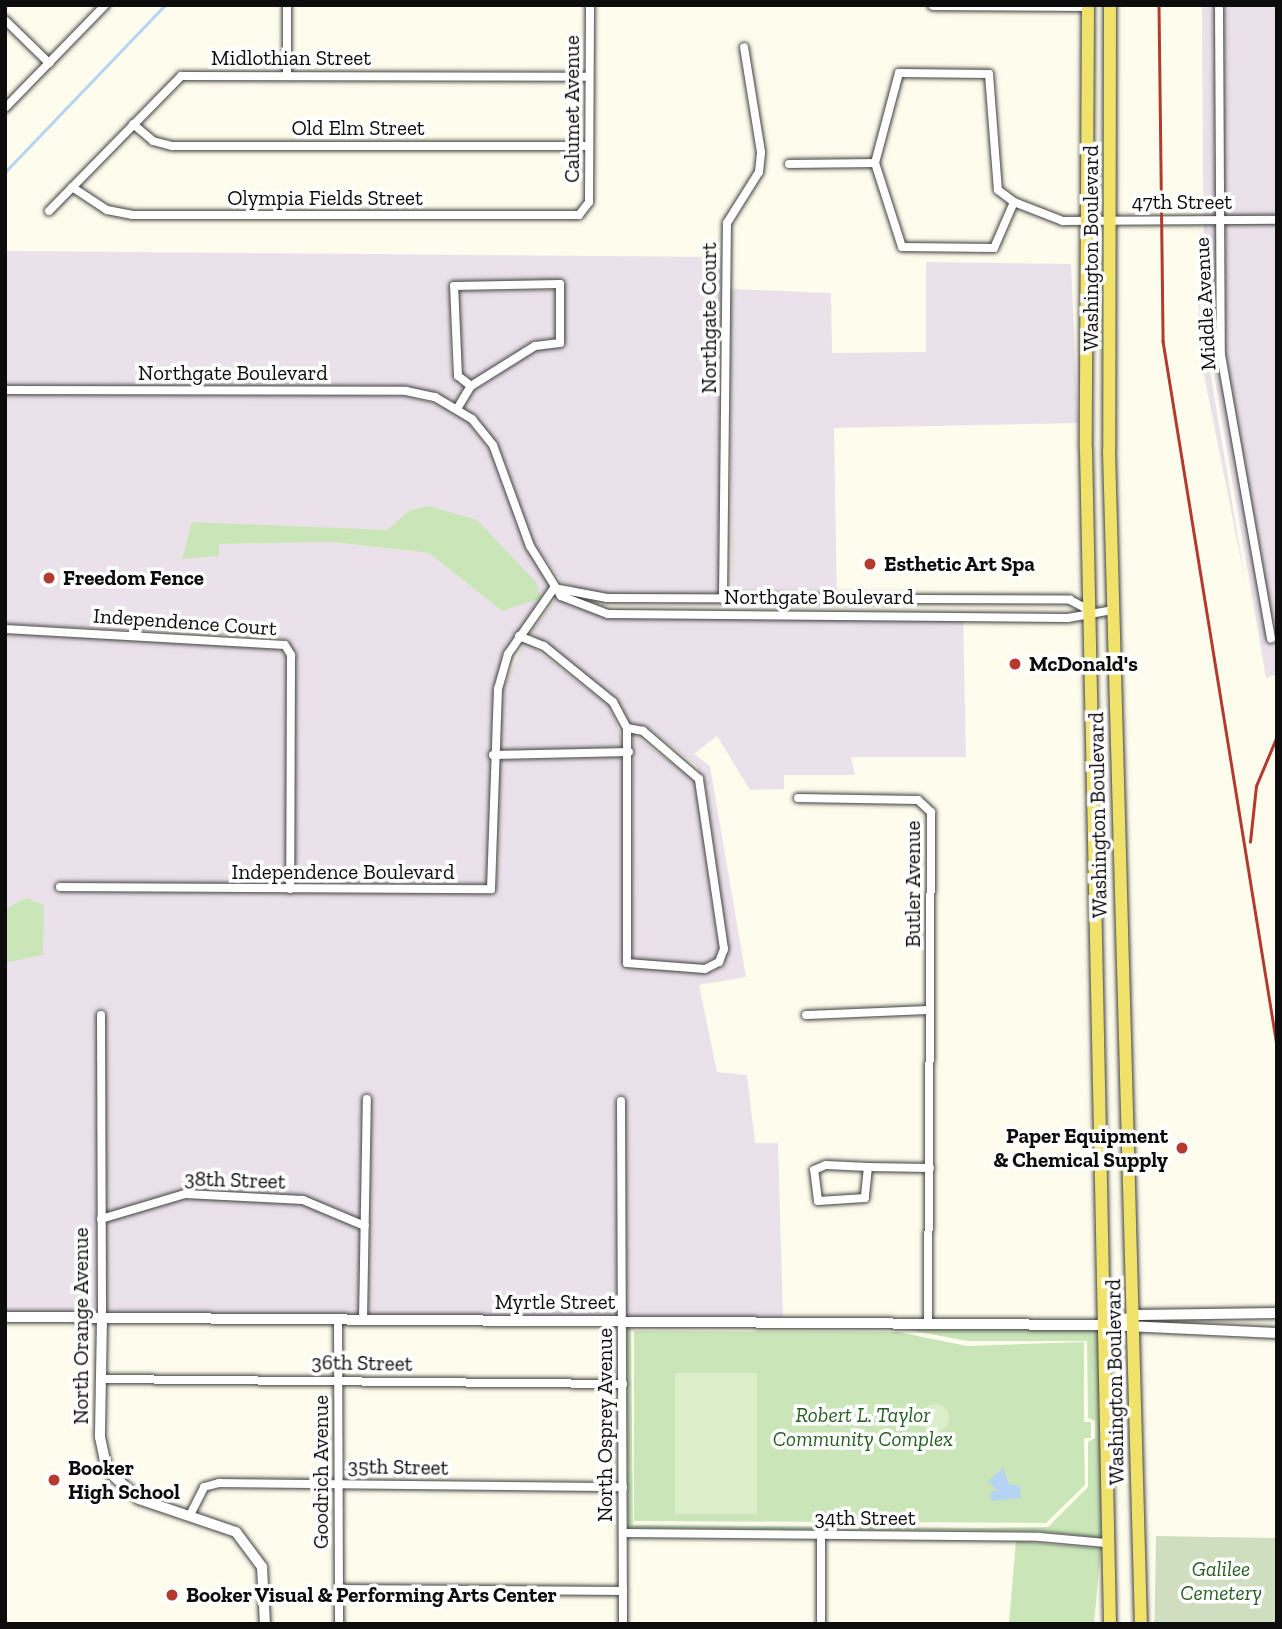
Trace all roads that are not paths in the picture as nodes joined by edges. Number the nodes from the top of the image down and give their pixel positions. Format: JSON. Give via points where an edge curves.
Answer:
{"nodes":[{"id":1,"x":287,"y":5,"type":"edge"},
{"id":2,"x":590,"y":5,"type":"edge"},
{"id":3,"x":933,"y":5,"type":"edge"},
{"id":4,"x":1110,"y":5,"type":"edge"},
{"id":5,"x":1219,"y":5,"type":"edge"},
{"id":6,"x":1088,"y":6,"type":"edge"},
{"id":7,"x":99,"y":7,"type":"edge"},
{"id":8,"x":5,"y":20,"type":"edge"},
{"id":9,"x":744,"y":47,"type":"dead end"},
{"id":10,"x":49,"y":63,"type":"junction"},
{"id":11,"x":286,"y":75,"type":"junction"},
{"id":12,"x":589,"y":77,"type":"junction"},
{"id":13,"x":5,"y":108,"type":"edge"},
{"id":14,"x":133,"y":124,"type":"junction"},
{"id":15,"x":1110,"y":135,"type":"junction"},
{"id":16,"x":589,"y":146,"type":"junction"},
{"id":17,"x":875,"y":163,"type":"junction"},
{"id":18,"x":789,"y":164,"type":"dead end"},
{"id":19,"x":72,"y":187,"type":"junction"},
{"id":20,"x":1014,"y":202,"type":"junction"},
{"id":21,"x":50,"y":211,"type":"dead end"},
{"id":22,"x":584,"y":212,"type":"joint"},
{"id":23,"x":1219,"y":219,"type":"junction"},
{"id":24,"x":1110,"y":220,"type":"junction"},
{"id":25,"x":1277,"y":220,"type":"edge"},
{"id":26,"x":1087,"y":221,"type":"junction"},
{"id":27,"x":471,"y":386,"type":"junction"},
{"id":28,"x":5,"y":390,"type":"edge"},
{"id":29,"x":457,"y":409,"type":"junction"},
{"id":30,"x":554,"y":587,"type":"junction"},
{"id":31,"x":723,"y":598,"type":"junction"},
{"id":32,"x":1089,"y":610,"type":"junction"},
{"id":33,"x":1113,"y":610,"type":"junction"},
{"id":34,"x":5,"y":629,"type":"edge"},
{"id":35,"x":519,"y":636,"type":"junction"},
{"id":36,"x":1271,"y":639,"type":"dead end"},
{"id":37,"x":627,"y":728,"type":"junction"},
{"id":38,"x":629,"y":752,"type":"junction"},
{"id":39,"x":493,"y":755,"type":"junction"},
{"id":40,"x":797,"y":798,"type":"dead end"},
{"id":41,"x":60,"y":887,"type":"dead end"},
{"id":42,"x":290,"y":888,"type":"junction"},
{"id":43,"x":930,"y":1010,"type":"junction"},
{"id":44,"x":101,"y":1015,"type":"dead end"},
{"id":45,"x":806,"y":1015,"type":"dead end"},
{"id":46,"x":367,"y":1099,"type":"dead end"},
{"id":47,"x":621,"y":1101,"type":"dead end"},
{"id":48,"x":868,"y":1167,"type":"junction"},
{"id":49,"x":930,"y":1168,"type":"junction"},
{"id":50,"x":101,"y":1219,"type":"junction"},
{"id":51,"x":365,"y":1226,"type":"junction"},
{"id":52,"x":1277,"y":1313,"type":"edge"},
{"id":53,"x":5,"y":1317,"type":"edge"},
{"id":54,"x":102,"y":1318,"type":"junction"},
{"id":55,"x":338,"y":1319,"type":"junction"},
{"id":56,"x":363,"y":1320,"type":"junction"},
{"id":57,"x":622,"y":1322,"type":"junction"},
{"id":58,"x":928,"y":1323,"type":"junction"},
{"id":59,"x":1130,"y":1323,"type":"junction"},
{"id":60,"x":1105,"y":1325,"type":"junction"},
{"id":61,"x":1277,"y":1333,"type":"edge"},
{"id":62,"x":101,"y":1379,"type":"junction"},
{"id":63,"x":338,"y":1380,"type":"junction"},
{"id":64,"x":623,"y":1384,"type":"junction"},
{"id":65,"x":338,"y":1484,"type":"junction"},
{"id":66,"x":623,"y":1487,"type":"junction"},
{"id":67,"x":191,"y":1513,"type":"junction"},
{"id":68,"x":623,"y":1533,"type":"junction"},
{"id":69,"x":821,"y":1535,"type":"junction"},
{"id":70,"x":1105,"y":1543,"type":"junction"},
{"id":71,"x":339,"y":1588,"type":"junction"},
{"id":72,"x":623,"y":1591,"type":"junction"},
{"id":73,"x":265,"y":1624,"type":"edge"},
{"id":74,"x":339,"y":1624,"type":"edge"},
{"id":75,"x":623,"y":1624,"type":"edge"},
{"id":76,"x":821,"y":1624,"type":"edge"},
{"id":77,"x":1110,"y":1624,"type":"edge"},
{"id":78,"x":1141,"y":1624,"type":"edge"}],
"edges":[{"from":1,"to":11,"type":"street"},
{"from":2,"to":12,"type":"street","name":"Calumet Avenue"},
{"from":3,"to":6,"type":"street"},
{"from":4,"to":15,"type":"main road","name":"Washington Boulevard"},
{"from":5,"to":23,"type":"street","name":"Middle Avenue"},
{"from":6,"to":15,"type":"main road","via":[[1106,30]]},
{"from":6,"to":26,"type":"main road","name":"Washington Boulevard"},
{"from":7,"to":10,"type":"street"},
{"from":8,"to":10,"type":"street"},
{"from":9,"to":31,"type":"street","name":"Northgate Court","via":[[761,152],[759,172],[727,223]]},
{"from":10,"to":13,"type":"street"},
{"from":11,"to":12,"type":"street","name":"Midlothian Street"},
{"from":11,"to":14,"type":"street","name":"Midlothian Street","via":[[181,76]]},
{"from":12,"to":16,"type":"street","name":"Calumet Avenue"},
{"from":14,"to":16,"type":"street","name":"Old Elm Street","via":[[153,141],[172,146]]},
{"from":14,"to":19,"type":"street","name":"Midlothian Street"},
{"from":15,"to":24,"type":"main road","name":"Washington Boulevard"},
{"from":16,"to":22,"type":"street","name":"Calumet Avenue"},
{"from":17,"to":18,"type":"street"},
{"from":17,"to":20,"type":"street","via":[[882,200],[907,248],[994,248]]},
{"from":17,"to":20,"type":"street","via":[[899,73],[985,72],[998,190]]},
{"from":19,"to":21,"type":"street","name":"Midlothian Street"},
{"from":19,"to":22,"type":"street","name":"Olympia Fields Street","via":[[107,210],[132,215]]},
{"from":20,"to":26,"type":"street","name":"47th Street","via":[[1063,221]]},
{"from":23,"to":24,"type":"street","name":"47th Street"},
{"from":23,"to":25,"type":"street","name":"47th Street"},
{"from":23,"to":36,"type":"street","name":"Middle Avenue","via":[[1221,355]]},
{"from":24,"to":26,"type":"street","name":"47th Street"},
{"from":24,"to":33,"type":"main road","name":"Washington Boulevard"},
{"from":26,"to":32,"type":"main road","name":"Washington Boulevard"},
{"from":27,"to":27,"type":"street","via":[[455,370],[454,286],[560,284],[560,343],[535,346]]},
{"from":27,"to":29,"type":"street"},
{"from":28,"to":29,"type":"street","name":"Northgate Boulevard","via":[[406,391]]},
{"from":29,"to":30,"type":"street","name":"Northgate Boulevard","via":[[493,445],[530,546]]},
{"from":30,"to":31,"type":"street","name":"Northgate Boulevard","via":[[607,598]]},
{"from":30,"to":32,"type":"street","name":"Northgate Boulevard","via":[[576,605],[608,614],[1068,618]]},
{"from":30,"to":35,"type":"street","name":"Independence Boulevard"},
{"from":31,"to":32,"type":"street","name":"Northgate Boulevard","via":[[1070,600]]},
{"from":32,"to":33,"type":"street","name":"Northgate Boulevard"},
{"from":32,"to":60,"type":"main road","name":"Washington Boulevard"},
{"from":33,"to":59,"type":"main road","name":"Washington Boulevard"},
{"from":34,"to":42,"type":"street","name":"Independence Court","via":[[285,645],[291,655]]},
{"from":35,"to":37,"type":"street","via":[[544,646],[613,702]]},
{"from":35,"to":39,"type":"street","name":"Independence Boulevard","via":[[498,689]]},
{"from":37,"to":38,"type":"street"},
{"from":37,"to":38,"type":"street","via":[[643,730],[699,779],[724,949],[719,962],[705,970],[627,963]]},
{"from":38,"to":39,"type":"street"},
{"from":39,"to":42,"type":"street","name":"Independence Boulevard","via":[[491,888]]},
{"from":40,"to":43,"type":"street","name":"Butler Avenue","via":[[918,800],[929,807]]},
{"from":41,"to":42,"type":"street","name":"Independence Boulevard"},
{"from":43,"to":45,"type":"street"},
{"from":43,"to":49,"type":"street","name":"Butler Avenue"},
{"from":44,"to":50,"type":"street","name":"North Orange Avenue"},
{"from":46,"to":51,"type":"street"},
{"from":47,"to":57,"type":"street","name":"North Osprey Avenue"},
{"from":48,"to":48,"type":"street","via":[[817,1167],[815,1198],[862,1201]]},
{"from":48,"to":49,"type":"street"},
{"from":49,"to":58,"type":"street","name":"Butler Avenue"},
{"from":50,"to":51,"type":"street","name":"38th Street","via":[[185,1194],[303,1200]]},
{"from":50,"to":54,"type":"street","name":"North Orange Avenue"},
{"from":51,"to":56,"type":"street"},
{"from":52,"to":59,"type":"street","name":"Myrtle Street"},
{"from":53,"to":54,"type":"street","name":"Myrtle Street"},
{"from":54,"to":55,"type":"street","name":"Myrtle Street"},
{"from":54,"to":62,"type":"street","name":"North Orange Avenue"},
{"from":55,"to":56,"type":"street","name":"Myrtle Street"},
{"from":55,"to":63,"type":"street","name":"Goodrich Avenue"},
{"from":56,"to":57,"type":"street","name":"Myrtle Street"},
{"from":57,"to":58,"type":"street","name":"Myrtle Street"},
{"from":57,"to":64,"type":"street","name":"North Osprey Avenue"},
{"from":58,"to":60,"type":"street","name":"Myrtle Street"},
{"from":59,"to":60,"type":"street","name":"Myrtle Street"},
{"from":59,"to":61,"type":"street","name":"Myrtle Street"},
{"from":59,"to":78,"type":"main road","name":"Washington Boulevard"},
{"from":60,"to":70,"type":"main road","name":"Washington Boulevard"},
{"from":62,"to":63,"type":"street","name":"36th Street"},
{"from":62,"to":67,"type":"street","name":"North Orange Avenue","via":[[100,1447],[113,1479],[139,1499]]},
{"from":63,"to":64,"type":"street","name":"36th Street"},
{"from":63,"to":65,"type":"street","name":"Goodrich Avenue"},
{"from":64,"to":66,"type":"street","name":"North Osprey Avenue"},
{"from":65,"to":66,"type":"street","name":"35th Street"},
{"from":65,"to":67,"type":"street","name":"35th Street","via":[[210,1484]]},
{"from":65,"to":71,"type":"street","name":"Goodrich Avenue"},
{"from":66,"to":68,"type":"street","name":"North Osprey Avenue"},
{"from":67,"to":73,"type":"street","name":"North Orange Avenue","via":[[226,1527],[252,1548],[268,1589]]},
{"from":68,"to":69,"type":"street","name":"34th Street"},
{"from":68,"to":72,"type":"street","name":"North Osprey Avenue"},
{"from":69,"to":70,"type":"street","name":"34th Street"},
{"from":69,"to":76,"type":"street"},
{"from":70,"to":77,"type":"main road","name":"Washington Boulevard"},
{"from":71,"to":72,"type":"street"},
{"from":71,"to":74,"type":"street","name":"Goodrich Avenue"},
{"from":72,"to":75,"type":"street","name":"North Osprey Avenue"}]}
